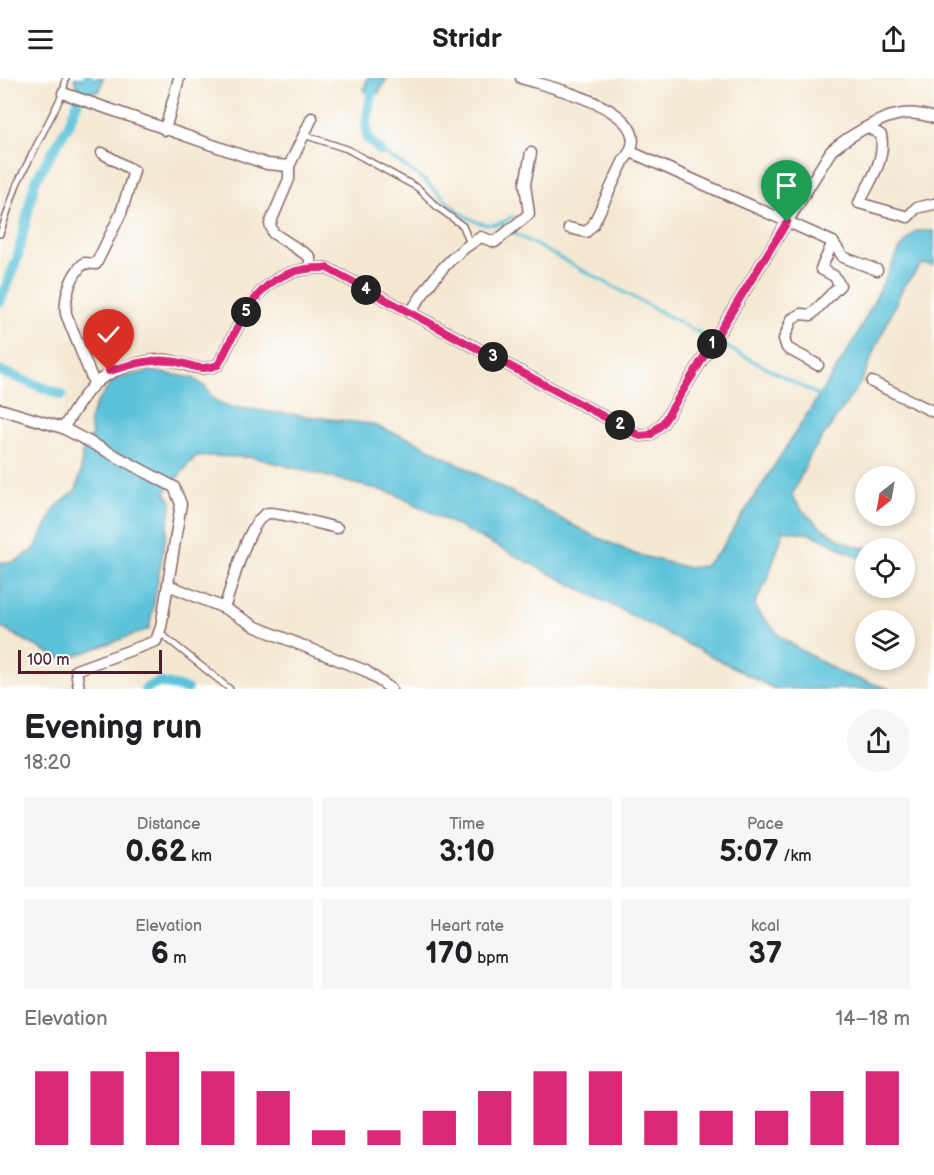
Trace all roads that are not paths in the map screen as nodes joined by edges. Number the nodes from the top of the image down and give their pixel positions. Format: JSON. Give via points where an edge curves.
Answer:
{"nodes":[{"id":1,"x":66,"y":78,"type":"edge"},
{"id":2,"x":179,"y":78,"type":"edge"},
{"id":3,"x":521,"y":78,"type":"edge"},
{"id":4,"x":63,"y":94,"type":"junction"},
{"id":5,"x":312,"y":118,"type":"dead end"},
{"id":6,"x":934,"y":118,"type":"edge"},
{"id":7,"x":868,"y":128,"type":"junction"},
{"id":8,"x":165,"y":130,"type":"junction"},
{"id":9,"x":304,"y":135,"type":"junction"},
{"id":10,"x":631,"y":152,"type":"junction"},
{"id":11,"x":102,"y":153,"type":"dead end"},
{"id":12,"x":531,"y":153,"type":"dead end"},
{"id":13,"x":289,"y":166,"type":"junction"},
{"id":14,"x":934,"y":204,"type":"edge"},
{"id":15,"x":787,"y":222,"type":"junction"},
{"id":16,"x":569,"y":228,"type":"dead end"},
{"id":17,"x":0,"y":234,"type":"edge"},
{"id":18,"x":833,"y":242,"type":"junction"},
{"id":19,"x":470,"y":244,"type":"junction"},
{"id":20,"x":310,"y":268,"type":"junction"},
{"id":21,"x":877,"y":270,"type":"dead end"},
{"id":22,"x":410,"y":313,"type":"junction"},
{"id":23,"x":818,"y":365,"type":"dead end"},
{"id":24,"x":872,"y":382,"type":"dead end"},
{"id":25,"x":94,"y":383,"type":"junction"},
{"id":26,"x":0,"y":409,"type":"edge"},
{"id":27,"x":934,"y":412,"type":"edge"},
{"id":28,"x":63,"y":428,"type":"junction"},
{"id":29,"x":337,"y":528,"type":"dead end"},
{"id":30,"x":168,"y":585,"type":"junction"},
{"id":31,"x":224,"y":608,"type":"junction"},
{"id":32,"x":159,"y":632,"type":"junction"},
{"id":33,"x":80,"y":688,"type":"edge"},
{"id":34,"x":230,"y":689,"type":"edge"},
{"id":35,"x":391,"y":689,"type":"edge"}],
"edges":[{"from":1,"to":4,"type":"lane"},
{"from":2,"to":8,"type":"street"},
{"from":3,"to":10,"type":"street","via":[[610,108],[626,122],[633,138]]},
{"from":4,"to":8,"type":"street"},
{"from":4,"to":17,"type":"lane","via":[[17,184]]},
{"from":5,"to":9,"type":"street"},
{"from":6,"to":7,"type":"street","via":[[896,115]]},
{"from":7,"to":14,"type":"street","via":[[881,135],[883,145],[876,170],[859,202],[908,217],[916,208]]},
{"from":7,"to":15,"type":"street","via":[[831,151]]},
{"from":8,"to":13,"type":"street","via":[[267,164]]},
{"from":9,"to":13,"type":"street"},
{"from":9,"to":19,"type":"lane","via":[[348,149],[418,188],[463,226]]},
{"from":10,"to":15,"type":"street"},
{"from":10,"to":16,"type":"street","via":[[592,225],[586,232]]},
{"from":11,"to":25,"type":"street","via":[[134,171],[122,213],[96,264],[84,263],[75,271],[65,303]]},
{"from":12,"to":19,"type":"street","via":[[525,184],[529,214],[495,242],[481,237]]},
{"from":13,"to":20,"type":"street","via":[[289,180],[270,224],[273,233],[310,257]]},
{"from":15,"to":18,"type":"street"},
{"from":15,"to":22,"type":"street","via":[[663,423],[650,435],[640,436]]},
{"from":18,"to":21,"type":"street","via":[[843,257]]},
{"from":18,"to":23,"type":"street","via":[[820,269],[834,276],[840,285],[811,315],[801,314],[792,319],[784,339],[788,348]]},
{"from":19,"to":22,"type":"street","via":[[437,272]]},
{"from":20,"to":22,"type":"street","via":[[327,268]]},
{"from":20,"to":25,"type":"street","via":[[267,283],[254,298],[218,365],[202,370],[172,361],[148,360],[109,371]]},
{"from":24,"to":27,"type":"street"},
{"from":25,"to":28,"type":"street"},
{"from":26,"to":28,"type":"street"},
{"from":28,"to":30,"type":"street","via":[[174,488],[181,504]]},
{"from":29,"to":31,"type":"street","via":[[270,513],[259,518],[244,543]]},
{"from":30,"to":31,"type":"street"},
{"from":30,"to":32,"type":"street"},
{"from":31,"to":35,"type":"street","via":[[256,627],[366,671]]},
{"from":32,"to":33,"type":"street","via":[[156,640],[76,670]]},
{"from":32,"to":34,"type":"lane"}]}
